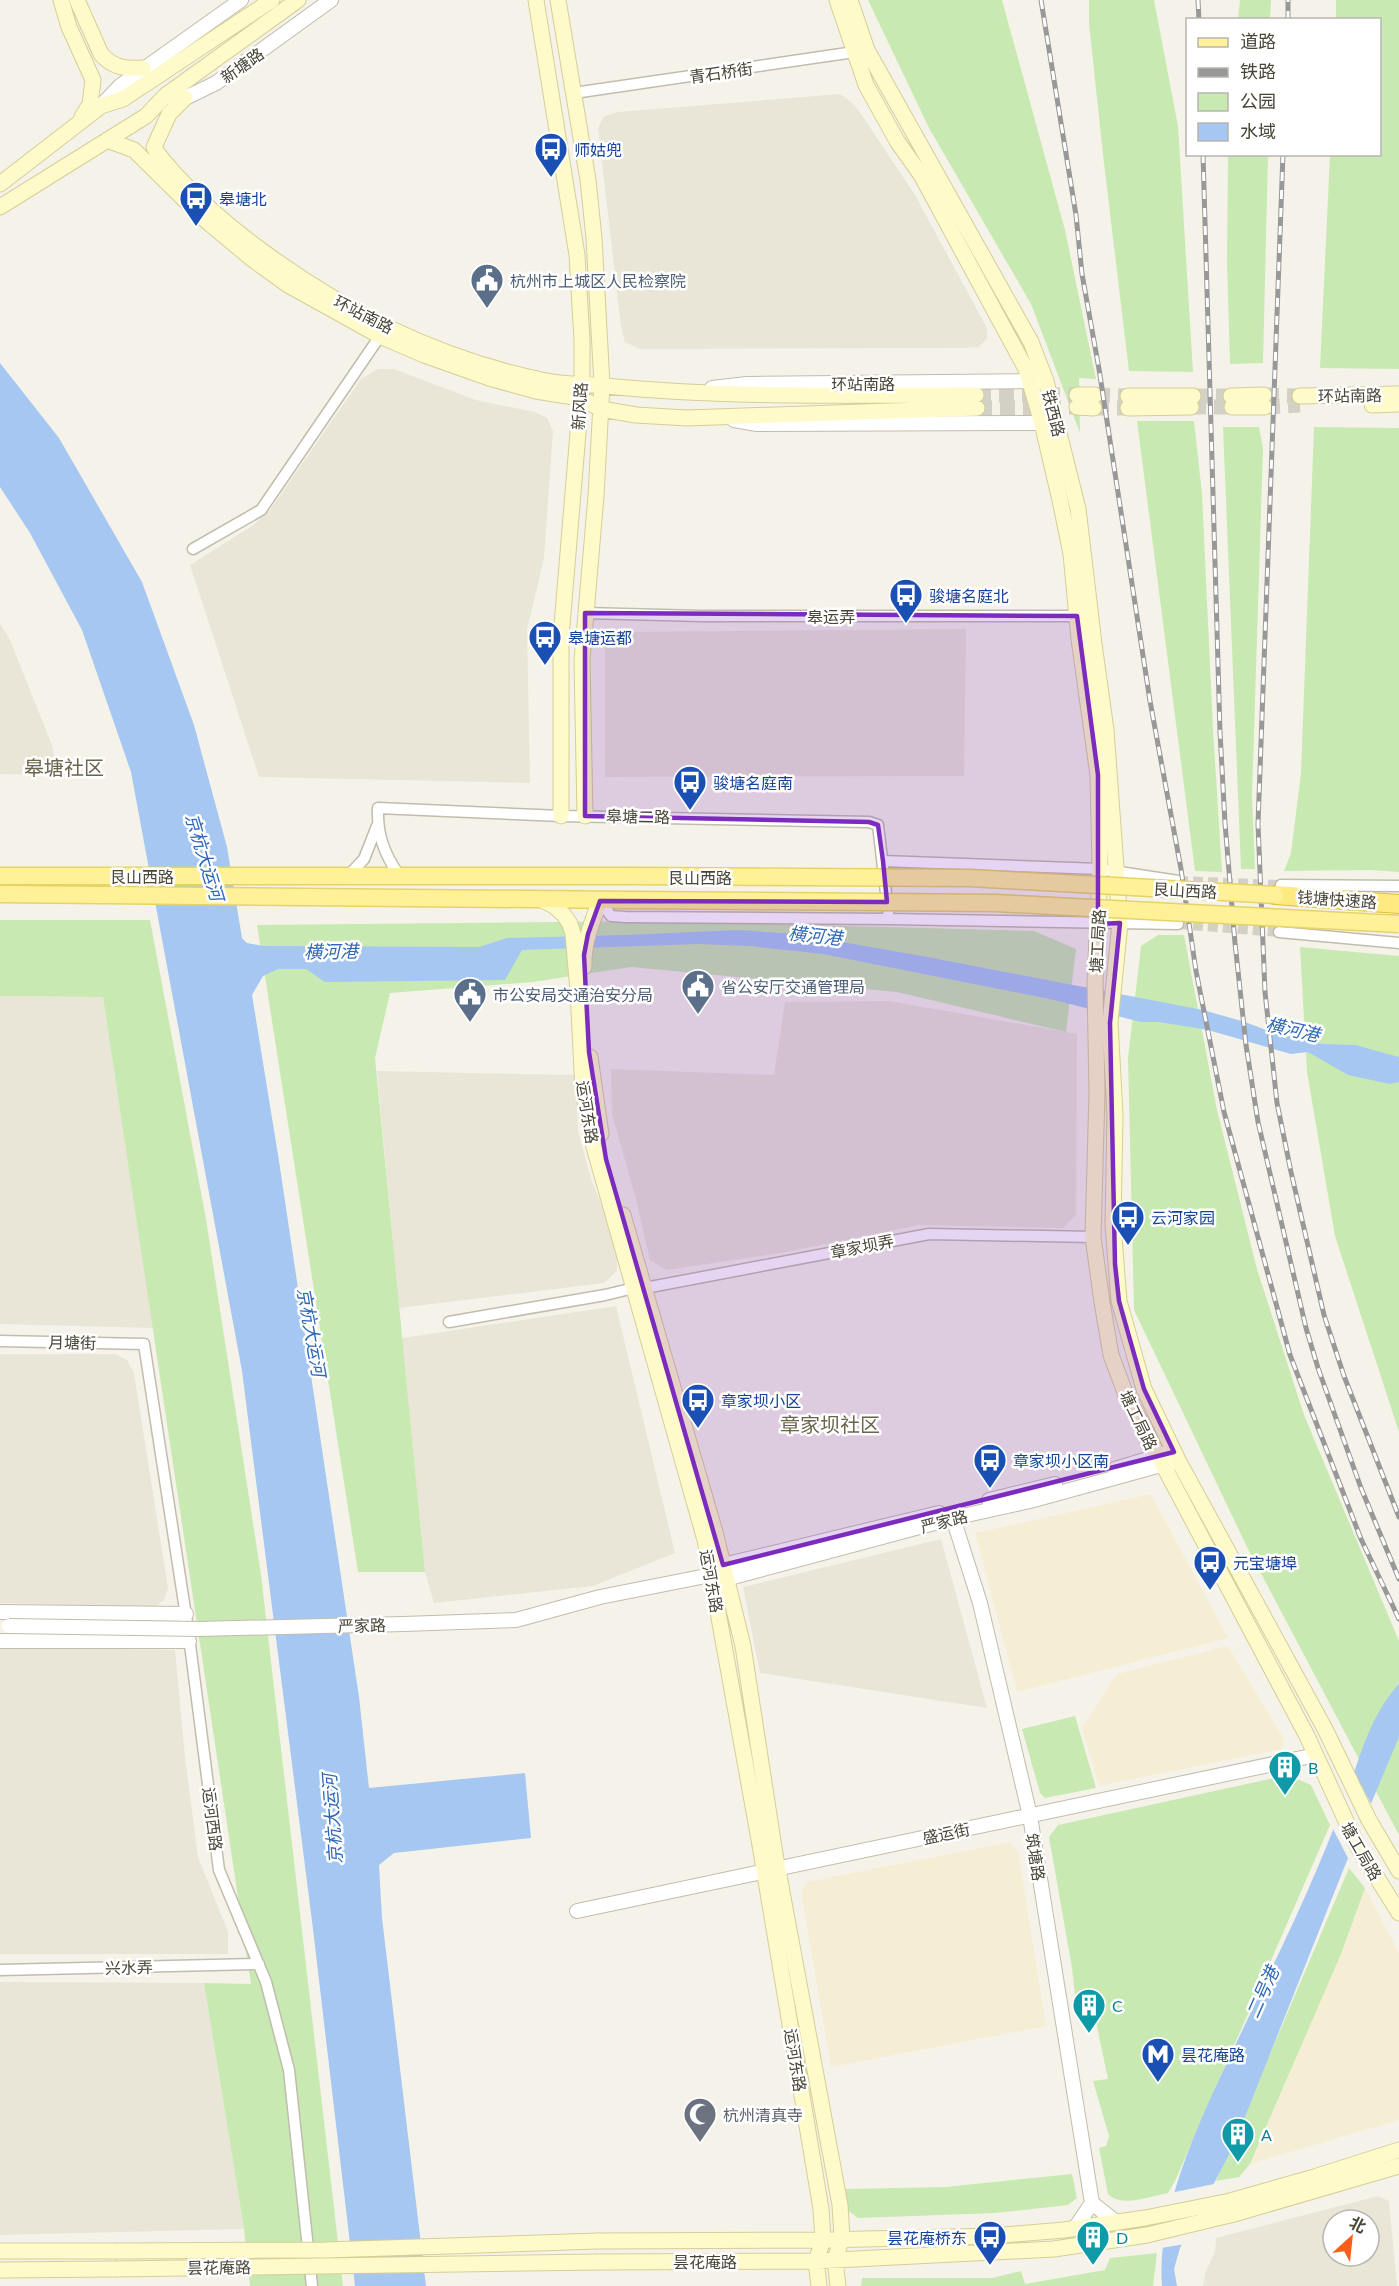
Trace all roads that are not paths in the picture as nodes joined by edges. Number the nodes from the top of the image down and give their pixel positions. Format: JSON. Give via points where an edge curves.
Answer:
{"nodes":[{"id":1,"x":61,"y":0,"type":"edge"},
{"id":2,"x":77,"y":0,"type":"edge"},
{"id":3,"x":241,"y":0,"type":"edge"},
{"id":4,"x":272,"y":0,"type":"edge"},
{"id":5,"x":298,"y":0,"type":"edge"},
{"id":6,"x":332,"y":0,"type":"edge"},
{"id":7,"x":536,"y":0,"type":"edge"},
{"id":8,"x":558,"y":0,"type":"edge"},
{"id":9,"x":837,"y":0,"type":"edge"},
{"id":10,"x":850,"y":0,"type":"edge"},
{"id":11,"x":861,"y":51,"type":"junction"},
{"id":12,"x":143,"y":68,"type":"junction"},
{"id":13,"x":574,"y":93,"type":"junction"},
{"id":14,"x":185,"y":98,"type":"junction"},
{"id":15,"x":101,"y":106,"type":"junction"},
{"id":16,"x":146,"y":116,"type":"junction"},
{"id":17,"x":79,"y":122,"type":"junction"},
{"id":18,"x":107,"y":141,"type":"junction"},
{"id":19,"x":0,"y":184,"type":"edge"},
{"id":20,"x":0,"y":207,"type":"edge"},
{"id":21,"x":380,"y":336,"type":"junction"},
{"id":22,"x":1030,"y":381,"type":"junction"},
{"id":23,"x":1046,"y":381,"type":"junction"},
{"id":24,"x":602,"y":385,"type":"junction"},
{"id":25,"x":581,"y":392,"type":"junction"},
{"id":26,"x":680,"y":392,"type":"junction"},
{"id":27,"x":1399,"y":394,"type":"edge"},
{"id":28,"x":1077,"y":401,"type":"tunnel mouth"},
{"id":29,"x":1095,"y":401,"type":"tunnel mouth"},
{"id":30,"x":1231,"y":401,"type":"tunnel mouth"},
{"id":31,"x":1264,"y":401,"type":"tunnel mouth"},
{"id":32,"x":1128,"y":402,"type":"tunnel mouth"},
{"id":33,"x":1192,"y":402,"type":"tunnel mouth"},
{"id":34,"x":1399,"y":404,"type":"edge"},
{"id":35,"x":601,"y":409,"type":"junction"},
{"id":36,"x":687,"y":418,"type":"junction"},
{"id":37,"x":1042,"y":423,"type":"junction"},
{"id":38,"x":193,"y":549,"type":"dead end"},
{"id":39,"x":585,"y":613,"type":"junction"},
{"id":40,"x":1077,"y":616,"type":"junction"},
{"id":41,"x":560,"y":741,"type":"junction"},
{"id":42,"x":584,"y":741,"type":"junction"},
{"id":43,"x":561,"y":816,"type":"junction"},
{"id":44,"x":585,"y":816,"type":"junction"},
{"id":45,"x":378,"y":825,"type":"junction"},
{"id":46,"x":884,"y":861,"type":"junction"},
{"id":47,"x":1100,"y":869,"type":"junction"},
{"id":48,"x":1117,"y":870,"type":"junction"},
{"id":49,"x":349,"y":875,"type":"junction"},
{"id":50,"x":399,"y":875,"type":"junction"},
{"id":51,"x":0,"y":876,"type":"edge"},
{"id":52,"x":1178,"y":881,"type":"tunnel mouth"},
{"id":53,"x":1399,"y":886,"type":"edge"},
{"id":54,"x":1278,"y":890,"type":"junction"},
{"id":55,"x":0,"y":894,"type":"edge"},
{"id":56,"x":1399,"y":895,"type":"edge"},
{"id":57,"x":540,"y":899,"type":"junction"},
{"id":58,"x":600,"y":901,"type":"junction"},
{"id":59,"x":1399,"y":904,"type":"edge"},
{"id":60,"x":889,"y":919,"type":"junction"},
{"id":61,"x":1098,"y":924,"type":"junction"},
{"id":62,"x":1120,"y":924,"type":"junction"},
{"id":63,"x":1178,"y":924,"type":"tunnel mouth"},
{"id":64,"x":1399,"y":924,"type":"edge"},
{"id":65,"x":1280,"y":932,"type":"tunnel mouth"},
{"id":66,"x":580,"y":934,"type":"junction"},
{"id":67,"x":1399,"y":943,"type":"edge"},
{"id":68,"x":1102,"y":1021,"type":"junction"},
{"id":69,"x":1093,"y":1237,"type":"junction"},
{"id":70,"x":640,"y":1288,"type":"junction"},
{"id":71,"x":449,"y":1322,"type":"dead end"},
{"id":72,"x":0,"y":1341,"type":"edge"},
{"id":73,"x":144,"y":1344,"type":"joint"},
{"id":74,"x":1176,"y":1456,"type":"junction"},
{"id":75,"x":1160,"y":1461,"type":"junction"},
{"id":76,"x":953,"y":1518,"type":"junction"},
{"id":77,"x":720,"y":1573,"type":"junction"},
{"id":78,"x":0,"y":1612,"type":"edge"},
{"id":79,"x":186,"y":1614,"type":"junction"},
{"id":80,"x":3,"y":1626,"type":"edge"},
{"id":81,"x":0,"y":1641,"type":"edge"},
{"id":82,"x":189,"y":1641,"type":"junction"},
{"id":83,"x":1316,"y":1755,"type":"junction"},
{"id":84,"x":1030,"y":1816,"type":"junction"},
{"id":85,"x":771,"y":1870,"type":"junction"},
{"id":86,"x":1399,"y":1871,"type":"edge"},
{"id":87,"x":576,"y":1911,"type":"dead end"},
{"id":88,"x":1399,"y":1913,"type":"edge"},
{"id":89,"x":259,"y":1964,"type":"junction"},
{"id":90,"x":0,"y":1970,"type":"edge"},
{"id":91,"x":1399,"y":2150,"type":"edge"},
{"id":92,"x":1399,"y":2166,"type":"edge"},
{"id":93,"x":1092,"y":2203,"type":"junction"},
{"id":94,"x":1232,"y":2208,"type":"junction"},
{"id":95,"x":1116,"y":2222,"type":"junction"},
{"id":96,"x":1075,"y":2228,"type":"junction"},
{"id":97,"x":842,"y":2238,"type":"junction"},
{"id":98,"x":823,"y":2240,"type":"junction"},
{"id":99,"x":0,"y":2251,"type":"edge"},
{"id":100,"x":835,"y":2260,"type":"junction"},
{"id":101,"x":816,"y":2261,"type":"junction"},
{"id":102,"x":0,"y":2270,"type":"edge"},
{"id":103,"x":312,"y":2286,"type":"edge"},
{"id":104,"x":819,"y":2286,"type":"edge"},
{"id":105,"x":838,"y":2286,"type":"edge"}],
"edges":[{"from":1,"to":17,"type":"main road","via":[[93,80],[90,104]]},
{"from":2,"to":12,"type":"main road","via":[[107,61],[120,67]]},
{"from":3,"to":12,"type":"street"},
{"from":4,"to":15,"type":"main road","via":[[123,99]]},
{"from":5,"to":16,"type":"main road","name":"新塘路","via":[[166,96]]},
{"from":6,"to":14,"type":"street","name":"新塘路","via":[[216,83]]},
{"from":7,"to":25,"type":"main road","name":"新风路","via":[[577,255]]},
{"from":8,"to":13,"type":"main road","name":"新风路"},
{"from":9,"to":11,"type":"main road","name":"铁西路"},
{"from":10,"to":11,"type":"main road","name":"铁西路"},
{"from":11,"to":13,"type":"street","name":"青石桥街"},
{"from":11,"to":22,"type":"main road","name":"铁西路","via":[[866,85],[921,175],[1012,340]]},
{"from":11,"to":23,"type":"main road","name":"铁西路","via":[[1031,342]]},
{"from":12,"to":15,"type":"street"},
{"from":13,"to":24,"type":"main road","name":"新风路","via":[[593,226]]},
{"from":14,"to":16,"type":"street","name":"新塘路"},
{"from":14,"to":25,"type":"main road","name":"环站南路","via":[[163,124],[155,150],[211,210],[294,275],[372,320],[453,354]]},
{"from":15,"to":17,"type":"main road"},
{"from":16,"to":18,"type":"main road","name":"新塘路"},
{"from":17,"to":19,"type":"main road"},
{"from":18,"to":20,"type":"main road","name":"新塘路"},
{"from":18,"to":21,"type":"main road","name":"环站南路","via":[[134,150],[190,207],[268,271]]},
{"from":21,"to":25,"type":"main road","name":"环站南路","via":[[489,378],[536,391]]},
{"from":21,"to":38,"type":"street","via":[[261,510]]},
{"from":22,"to":23,"type":"street","name":"环站南路"},
{"from":22,"to":26,"type":"street","name":"环站南路","via":[[747,384]]},
{"from":22,"to":37,"type":"main road","name":"铁西路"},
{"from":23,"to":48,"type":"main road","name":"铁西路","via":[[1078,509],[1106,730]]},
{"from":24,"to":25,"type":"main road","name":"环站南路"},
{"from":24,"to":26,"type":"main road","name":"环站南路"},
{"from":24,"to":35,"type":"main road","name":"新风路"},
{"from":25,"to":35,"type":"main road","name":"环站南路"},
{"from":25,"to":41,"type":"main road","name":"新风路","via":[[561,637]]},
{"from":26,"to":36,"type":"main road","name":"环站南路","via":[[976,402]]},
{"from":27,"to":34,"type":"main road","name":"环站南路","via":[[1300,401]]},
{"from":28,"to":29,"type":"main road"},
{"from":30,"to":31,"type":"main road"},
{"from":32,"to":33,"type":"main road"},
{"from":35,"to":36,"type":"main road","name":"环站南路"},
{"from":35,"to":39,"type":"main road","name":"新风路"},
{"from":36,"to":37,"type":"street","name":"环站南路","via":[[757,424]]},
{"from":37,"to":40,"type":"main road","name":"铁西路","via":[[1071,554]]},
{"from":39,"to":40,"type":"street","name":"皋运弄"},
{"from":39,"to":42,"type":"main road","name":"新风路"},
{"from":40,"to":47,"type":"main road","name":"铁西路","via":[[1098,775]]},
{"from":41,"to":42,"type":"main road"},
{"from":41,"to":43,"type":"main road","name":"新风路"},
{"from":42,"to":44,"type":"main road","name":"新风路"},
{"from":43,"to":44,"type":"street","name":"皋塘二路"},
{"from":43,"to":45,"type":"street","name":"皋塘二路","via":[[378,808]]},
{"from":44,"to":46,"type":"street","name":"皋塘二路","via":[[869,822],[878,825]]},
{"from":45,"to":49,"type":"street","via":[[364,859]]},
{"from":45,"to":50,"type":"street","via":[[388,860]]},
{"from":46,"to":47,"type":"street","name":"艮山西路"},
{"from":46,"to":60,"type":"street"},
{"from":47,"to":48,"type":"street","name":"艮山西路"},
{"from":47,"to":61,"type":"main road","name":"塘工局路"},
{"from":48,"to":52,"type":"street","name":"艮山西路"},
{"from":48,"to":62,"type":"main road","name":"塘工局路"},
{"from":49,"to":50,"type":"main road","name":"艮山西路"},
{"from":49,"to":51,"type":"main road","name":"艮山西路"},
{"from":50,"to":54,"type":"main road","name":"艮山西路","bridge":true,"via":[[970,878]]},
{"from":53,"to":54,"type":"street","name":"艮山西路"},
{"from":54,"to":56,"type":"main road","name":"艮山西路"},
{"from":54,"to":59,"type":"highway","name":"钱塘快速路"},
{"from":55,"to":57,"type":"main road","name":"艮山西路"},
{"from":57,"to":58,"type":"main road","name":"艮山西路"},
{"from":57,"to":66,"type":"main road","via":[[554,906]]},
{"from":58,"to":60,"type":"street","via":[[611,916],[625,917]]},
{"from":58,"to":64,"type":"main road","name":"艮山西路","bridge":true,"via":[[996,903]]},
{"from":58,"to":66,"type":"main road","name":"运河东路"},
{"from":60,"to":61,"type":"street"},
{"from":61,"to":62,"type":"street"},
{"from":61,"to":68,"type":"main road","name":"塘工局路","via":[[1095,984]]},
{"from":62,"to":63,"type":"street"},
{"from":62,"to":68,"type":"main road","name":"塘工局路","via":[[1112,989]]},
{"from":65,"to":67,"type":"street"},
{"from":66,"to":70,"type":"main road","name":"运河东路","via":[[589,1052],[600,1128]]},
{"from":68,"to":69,"type":"main road","name":"塘工局路"},
{"from":68,"to":74,"type":"main road","name":"塘工局路","via":[[1114,1114],[1113,1225],[1119,1301],[1144,1389]]},
{"from":69,"to":70,"type":"street","name":"章家坝弄","via":[[929,1234]]},
{"from":69,"to":75,"type":"main road","name":"塘工局路","via":[[1111,1355],[1126,1395]]},
{"from":70,"to":71,"type":"street","name":"章家坝弄"},
{"from":70,"to":77,"type":"main road","name":"运河东路"},
{"from":72,"to":73,"type":"street","name":"月塘街"},
{"from":73,"to":79,"type":"street","name":"运河西路"},
{"from":74,"to":75,"type":"street","name":"严家路"},
{"from":74,"to":86,"type":"main road","name":"塘工局路"},
{"from":75,"to":76,"type":"street","name":"严家路","via":[[1030,1501]]},
{"from":75,"to":77,"type":"street","name":"严家路","via":[[1053,1485]]},
{"from":75,"to":83,"type":"main road","name":"塘工局路"},
{"from":76,"to":77,"type":"street","name":"严家路"},
{"from":76,"to":84,"type":"street","name":"筑塘路","via":[[980,1603]]},
{"from":77,"to":80,"type":"street","name":"严家路","bridge":true,"via":[[600,1597],[516,1620],[199,1629]]},
{"from":77,"to":85,"type":"main road","name":"运河东路","via":[[743,1646]]},
{"from":78,"to":79,"type":"street"},
{"from":79,"to":82,"type":"street","name":"运河西路"},
{"from":81,"to":82,"type":"street"},
{"from":82,"to":89,"type":"street","name":"运河西路","via":[[219,1870]]},
{"from":83,"to":84,"type":"street","name":"盛运街"},
{"from":83,"to":88,"type":"main road","name":"塘工局路","via":[[1358,1847]]},
{"from":84,"to":85,"type":"street","name":"盛运街"},
{"from":84,"to":93,"type":"street","name":"筑塘路"},
{"from":85,"to":87,"type":"street","name":"盛运街"},
{"from":85,"to":97,"type":"main road","name":"运河东路","via":[[840,2205]]},
{"from":85,"to":98,"type":"main road","name":"运河东路"},
{"from":89,"to":90,"type":"street","name":"兴水弄"},
{"from":89,"to":103,"type":"street","name":"运河西路","via":[[289,2070]]},
{"from":91,"to":94,"type":"main road","name":"昙花庵路"},
{"from":92,"to":94,"type":"main road","name":"昙花庵路"},
{"from":93,"to":95,"type":"street"},
{"from":93,"to":96,"type":"street"},
{"from":94,"to":95,"type":"main road","name":"昙花庵路"},
{"from":94,"to":100,"type":"main road","name":"昙花庵路","via":[[1147,2235],[1054,2249]]},
{"from":95,"to":96,"type":"main road","name":"昙花庵路"},
{"from":96,"to":97,"type":"main road","name":"昙花庵路","via":[[992,2236]]},
{"from":97,"to":98,"type":"main road","name":"昙花庵路"},
{"from":97,"to":100,"type":"main road","name":"运河东路"},
{"from":98,"to":99,"type":"main road","name":"昙花庵路","bridge":true,"via":[[598,2241],[326,2250]]},
{"from":98,"to":101,"type":"main road","name":"运河东路"},
{"from":100,"to":101,"type":"main road","name":"昙花庵路"},
{"from":100,"to":105,"type":"main road","name":"运河东路"},
{"from":101,"to":102,"type":"main road","name":"昙花庵路","bridge":true},
{"from":101,"to":104,"type":"main road","name":"运河东路"}]}
